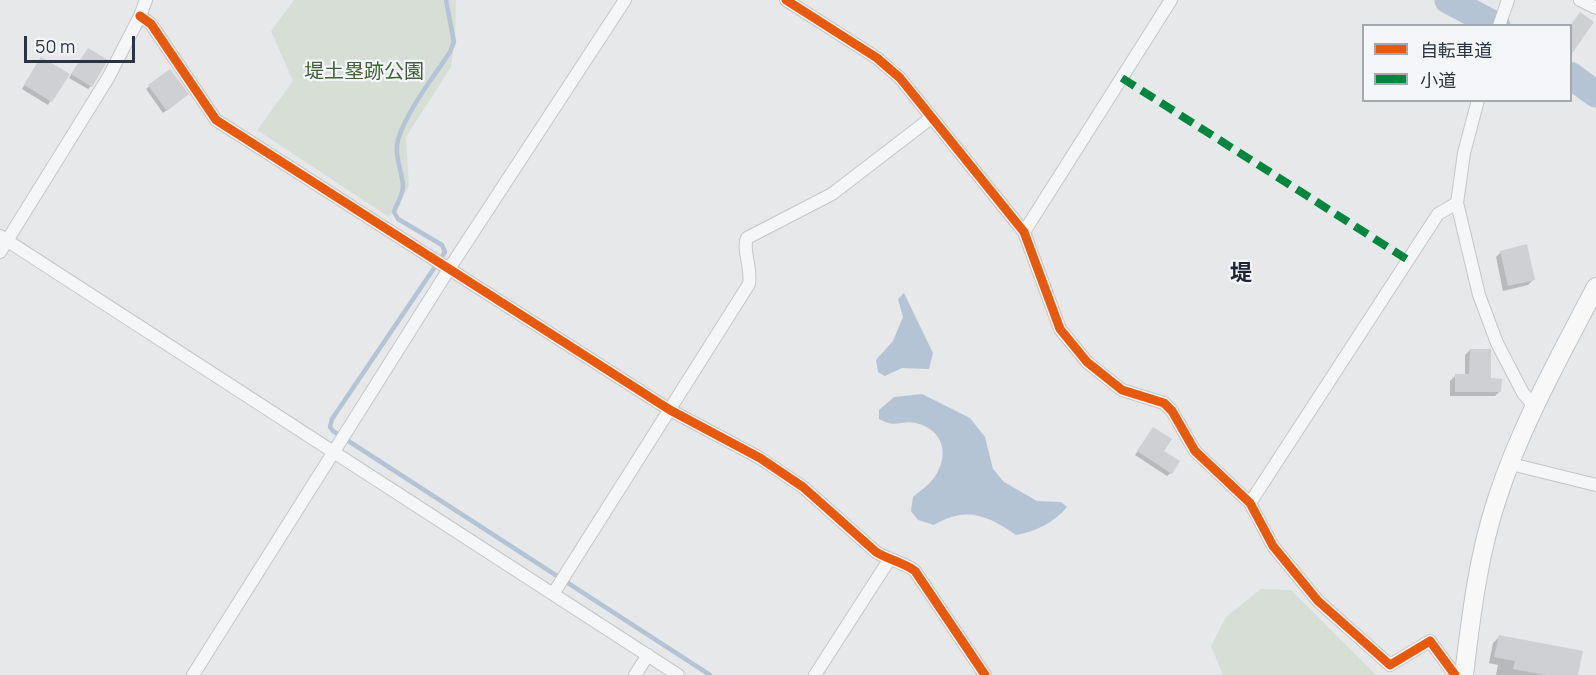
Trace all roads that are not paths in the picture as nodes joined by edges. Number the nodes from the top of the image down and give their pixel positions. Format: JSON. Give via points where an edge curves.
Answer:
{"nodes":[{"id":1,"x":146,"y":0,"type":"edge"},
{"id":2,"x":625,"y":0,"type":"edge"},
{"id":3,"x":786,"y":0,"type":"edge"},
{"id":4,"x":1171,"y":0,"type":"edge"},
{"id":5,"x":1580,"y":0,"type":"edge"},
{"id":6,"x":1506,"y":5,"type":"edge"},
{"id":7,"x":1596,"y":8,"type":"edge"},
{"id":8,"x":140,"y":16,"type":"junction"},
{"id":9,"x":1500,"y":24,"type":"edge"},
{"id":10,"x":1477,"y":102,"type":"edge"},
{"id":11,"x":931,"y":118,"type":"junction"},
{"id":12,"x":1457,"y":203,"type":"junction"},
{"id":13,"x":1024,"y":232,"type":"junction"},
{"id":14,"x":4,"y":238,"type":"edge"},
{"id":15,"x":0,"y":252,"type":"edge"},
{"id":16,"x":449,"y":268,"type":"junction"},
{"id":17,"x":1596,"y":287,"type":"edge"},
{"id":18,"x":1534,"y":406,"type":"junction"},
{"id":19,"x":670,"y":410,"type":"junction"},
{"id":20,"x":334,"y":452,"type":"junction"},
{"id":21,"x":1511,"y":464,"type":"junction"},
{"id":22,"x":1596,"y":485,"type":"edge"},
{"id":23,"x":1250,"y":503,"type":"junction"},
{"id":24,"x":889,"y":560,"type":"junction"},
{"id":25,"x":553,"y":594,"type":"junction"},
{"id":26,"x":648,"y":656,"type":"junction"},
{"id":27,"x":193,"y":675,"type":"edge"},
{"id":28,"x":635,"y":675,"type":"edge"},
{"id":29,"x":678,"y":675,"type":"edge"},
{"id":30,"x":815,"y":675,"type":"edge"},
{"id":31,"x":985,"y":675,"type":"edge"},
{"id":32,"x":1455,"y":675,"type":"edge"},
{"id":33,"x":1464,"y":675,"type":"edge"}],
"edges":[{"from":1,"to":8,"type":"street"},
{"from":2,"to":16,"type":"street"},
{"from":3,"to":11,"type":"street","via":[[878,58],[900,78]]},
{"from":4,"to":13,"type":"street"},
{"from":5,"to":7,"type":"street"},
{"from":6,"to":9,"type":"street"},
{"from":8,"to":14,"type":"street","via":[[108,78]]},
{"from":8,"to":16,"type":"street","via":[[151,24],[216,120]]},
{"from":10,"to":12,"type":"street","via":[[1464,153]]},
{"from":11,"to":13,"type":"street"},
{"from":11,"to":19,"type":"street","via":[[832,194],[747,238],[744,244],[751,273],[749,284]]},
{"from":12,"to":18,"type":"street","via":[[1479,295],[1497,343]]},
{"from":12,"to":23,"type":"street","via":[[1438,214]]},
{"from":13,"to":23,"type":"street","via":[[1060,329],[1087,362],[1122,390],[1164,403],[1195,451]]},
{"from":14,"to":15,"type":"street"},
{"from":14,"to":20,"type":"street"},
{"from":16,"to":19,"type":"street"},
{"from":16,"to":20,"type":"street"},
{"from":17,"to":18,"type":"main road"},
{"from":18,"to":21,"type":"main road"},
{"from":19,"to":24,"type":"street","via":[[781,471]]},
{"from":19,"to":25,"type":"street"},
{"from":20,"to":25,"type":"street"},
{"from":20,"to":27,"type":"street"},
{"from":21,"to":22,"type":"street"},
{"from":21,"to":33,"type":"main road","via":[[1497,499],[1474,592]]},
{"from":23,"to":32,"type":"street","via":[[1273,546],[1318,601],[1390,665],[1430,641]]},
{"from":24,"to":30,"type":"street"},
{"from":24,"to":31,"type":"street","via":[[915,571]]},
{"from":25,"to":26,"type":"street"},
{"from":26,"to":28,"type":"street"},
{"from":26,"to":29,"type":"street"}]}
